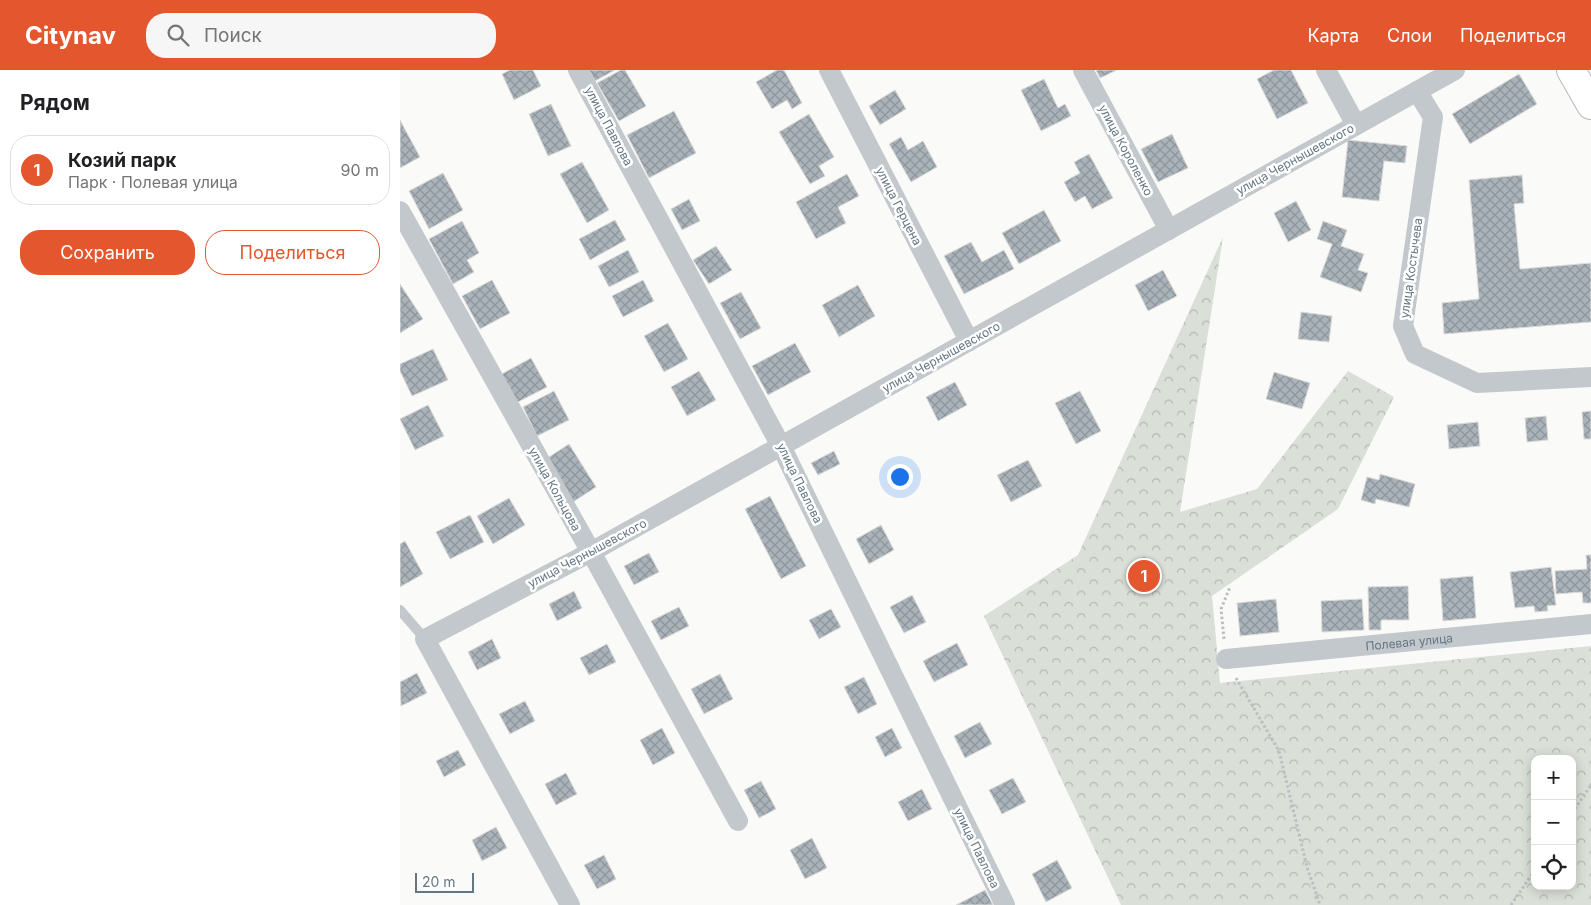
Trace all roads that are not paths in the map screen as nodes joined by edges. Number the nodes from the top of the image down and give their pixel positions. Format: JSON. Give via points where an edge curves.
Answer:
{"nodes":[{"id":1,"x":578,"y":70,"type":"edge"},
{"id":2,"x":829,"y":70,"type":"edge"},
{"id":3,"x":1083,"y":70,"type":"edge"},
{"id":4,"x":1326,"y":70,"type":"edge"},
{"id":5,"x":1455,"y":70,"type":"edge"},
{"id":6,"x":1571,"y":70,"type":"edge"},
{"id":7,"x":1417,"y":91,"type":"junction"},
{"id":8,"x":1591,"y":105,"type":"edge"},
{"id":9,"x":1356,"y":125,"type":"junction"},
{"id":10,"x":400,"y":211,"type":"edge"},
{"id":11,"x":1169,"y":230,"type":"junction"},
{"id":12,"x":969,"y":341,"type":"junction"},
{"id":13,"x":1591,"y":377,"type":"edge"},
{"id":14,"x":782,"y":446,"type":"junction"},
{"id":15,"x":591,"y":552,"type":"junction"},
{"id":16,"x":400,"y":610,"type":"edge"},
{"id":17,"x":1591,"y":624,"type":"edge"},
{"id":18,"x":425,"y":639,"type":"junction"},
{"id":19,"x":1226,"y":658,"type":"road end"},
{"id":20,"x":738,"y":821,"type":"dead end"},
{"id":21,"x":570,"y":905,"type":"edge"},
{"id":22,"x":1005,"y":905,"type":"edge"}],
"edges":[{"from":1,"to":14,"type":"street","name":"улица Павлова"},
{"from":2,"to":12,"type":"street","name":"улица Герцена"},
{"from":3,"to":11,"type":"street","name":"улица Короленко"},
{"from":4,"to":9,"type":"street"},
{"from":5,"to":7,"type":"street","name":"улица Чернышевского"},
{"from":6,"to":8,"type":"main road"},
{"from":7,"to":9,"type":"street","name":"улица Чернышевского"},
{"from":7,"to":13,"type":"street","name":"улица Костычева","via":[[1433,117],[1403,326],[1415,354],[1477,383]]},
{"from":9,"to":11,"type":"street","name":"улица Чернышевского"},
{"from":10,"to":15,"type":"street","name":"улица Кольцова"},
{"from":11,"to":12,"type":"street","name":"улица Чернышевского"},
{"from":12,"to":14,"type":"street","name":"улица Чернышевского"},
{"from":14,"to":15,"type":"street","name":"улица Чернышевского"},
{"from":14,"to":22,"type":"street","name":"улица Павлова"},
{"from":15,"to":18,"type":"street","name":"улица Чернышевского"},
{"from":15,"to":20,"type":"street","name":"улица Кольцова"},
{"from":16,"to":18,"type":"lane"},
{"from":17,"to":19,"type":"street","name":"Полевая улица"},
{"from":18,"to":21,"type":"street"}]}
